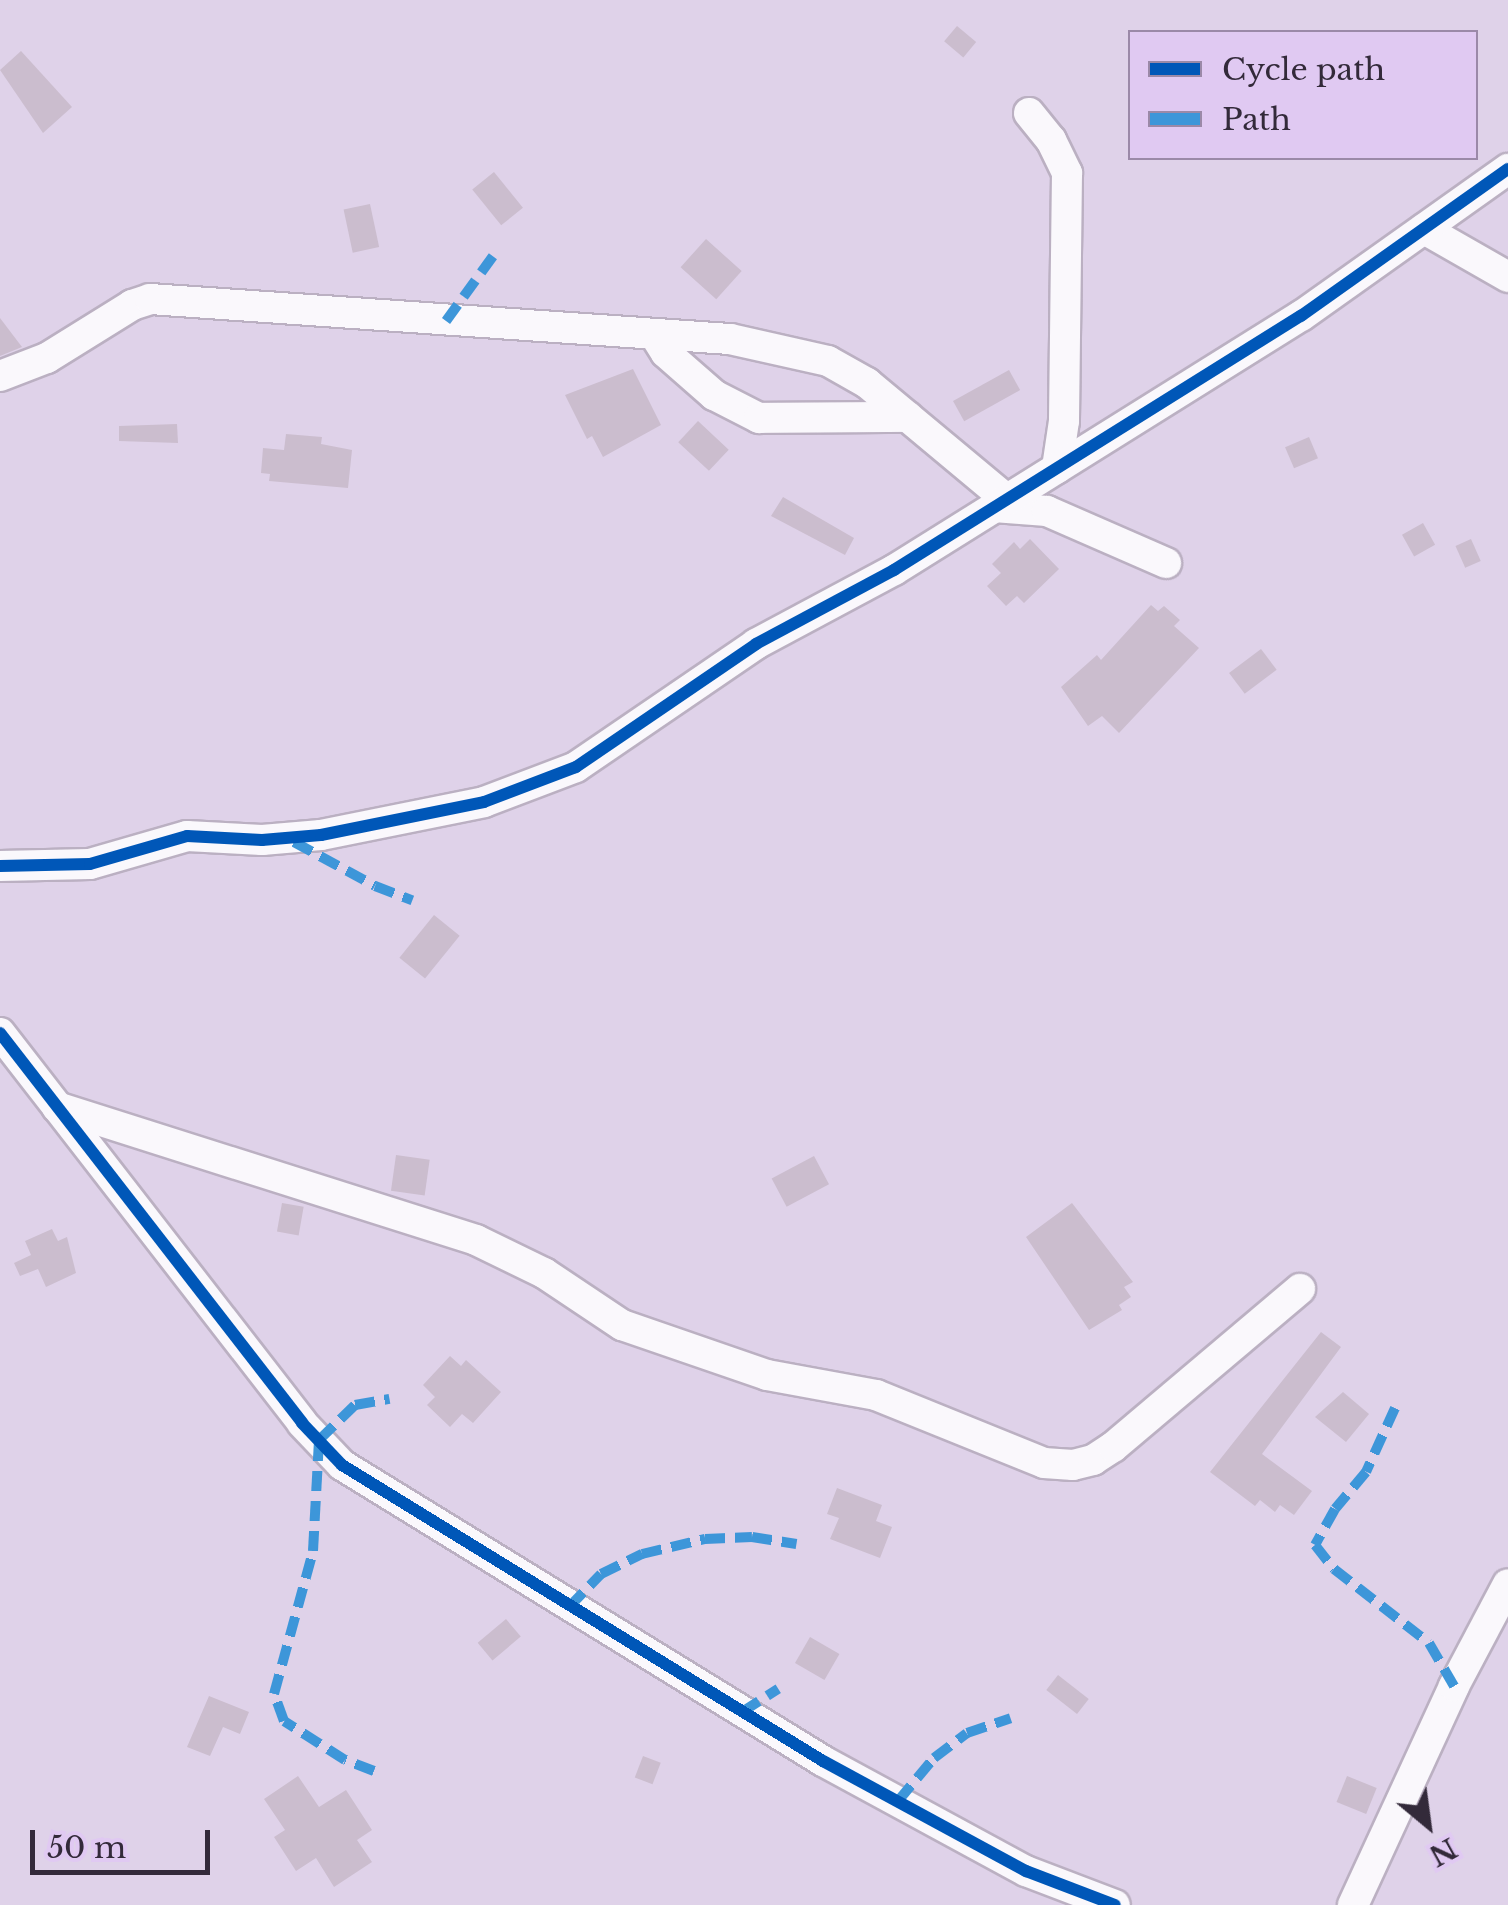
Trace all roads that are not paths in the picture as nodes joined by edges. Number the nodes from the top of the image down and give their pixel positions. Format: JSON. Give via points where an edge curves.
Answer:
{"nodes":[{"id":1,"x":1028,"y":113,"type":"dead end"},
{"id":2,"x":1508,"y":168,"type":"edge"},
{"id":3,"x":1424,"y":228,"type":"junction"},
{"id":4,"x":1508,"y":277,"type":"edge"},
{"id":5,"x":654,"y":334,"type":"junction"},
{"id":6,"x":0,"y":376,"type":"edge"},
{"id":7,"x":908,"y":417,"type":"junction"},
{"id":8,"x":1057,"y":468,"type":"junction"},
{"id":9,"x":1000,"y":503,"type":"junction"},
{"id":10,"x":1166,"y":562,"type":"dead end"},
{"id":11,"x":0,"y":866,"type":"edge"},
{"id":12,"x":0,"y":1032,"type":"edge"},
{"id":13,"x":58,"y":1107,"type":"junction"},
{"id":14,"x":1300,"y":1289,"type":"dead end"},
{"id":15,"x":1508,"y":1584,"type":"edge"},
{"id":16,"x":1116,"y":1905,"type":"edge"},
{"id":17,"x":1353,"y":1905,"type":"edge"}],
"edges":[{"from":1,"to":8,"type":"street","via":[[1066,173],[1064,421]]},
{"from":2,"to":3,"type":"street"},
{"from":3,"to":4,"type":"street"},
{"from":3,"to":8,"type":"street","via":[[1301,316]]},
{"from":5,"to":6,"type":"street","via":[[150,299]]},
{"from":5,"to":7,"type":"street","via":[[730,339],[828,361]]},
{"from":5,"to":7,"type":"street","via":[[666,354],[714,395],[759,418]]},
{"from":7,"to":9,"type":"street"},
{"from":8,"to":9,"type":"street"},
{"from":9,"to":10,"type":"street","via":[[1046,512]]},
{"from":9,"to":11,"type":"street","via":[[756,644],[606,750],[542,782],[484,802],[321,836],[188,836],[90,864]]},
{"from":12,"to":13,"type":"street"},
{"from":13,"to":14,"type":"street","via":[[476,1240],[544,1273],[622,1326],[766,1375],[876,1395],[1044,1462],[1072,1465],[1113,1448]]},
{"from":13,"to":16,"type":"street","via":[[302,1423],[342,1465],[822,1760],[1026,1871]]},
{"from":15,"to":17,"type":"street"}]}
